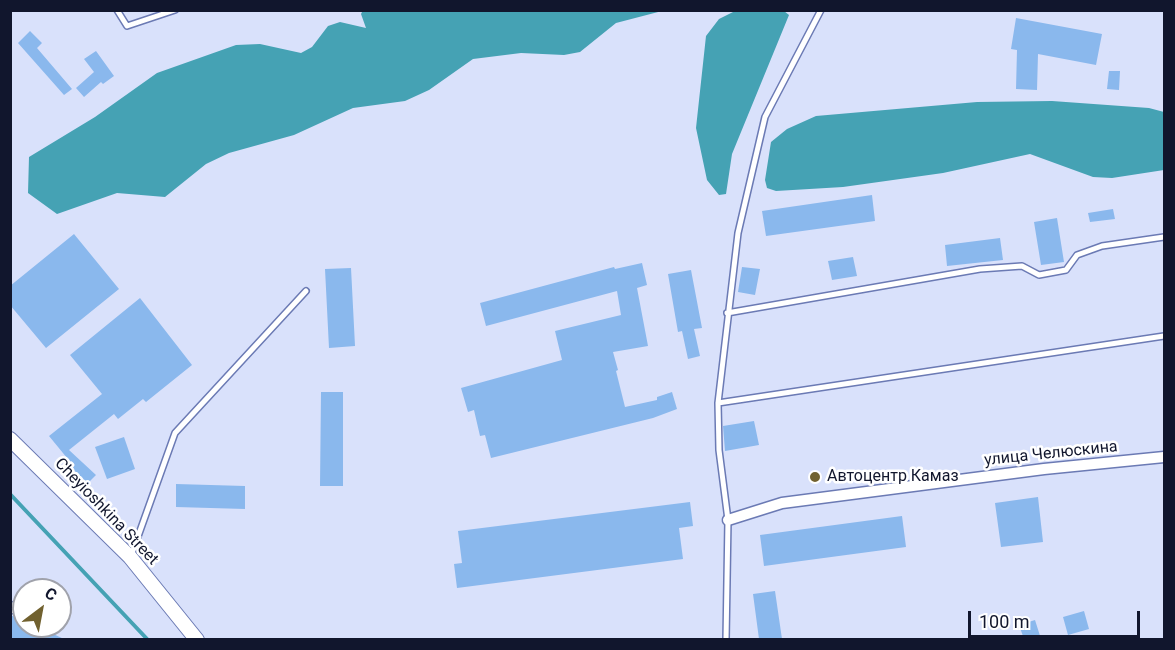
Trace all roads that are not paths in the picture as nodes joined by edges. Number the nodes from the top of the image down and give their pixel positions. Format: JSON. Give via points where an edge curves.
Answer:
{"nodes":[{"id":1,"x":117,"y":10,"type":"edge"},
{"id":2,"x":175,"y":10,"type":"edge"},
{"id":3,"x":821,"y":10,"type":"edge"},
{"id":4,"x":1164,"y":237,"type":"edge"},
{"id":5,"x":306,"y":291,"type":"dead end"},
{"id":6,"x":727,"y":313,"type":"junction"},
{"id":7,"x":1164,"y":336,"type":"edge"},
{"id":8,"x":718,"y":403,"type":"junction"},
{"id":9,"x":10,"y":439,"type":"edge"},
{"id":10,"x":1164,"y":457,"type":"edge"},
{"id":11,"x":728,"y":520,"type":"junction"},
{"id":12,"x":130,"y":557,"type":"junction"},
{"id":13,"x":197,"y":639,"type":"edge"},
{"id":14,"x":726,"y":639,"type":"edge"}],
"edges":[{"from":1,"to":2,"type":"lane","via":[[127,26]]},
{"from":3,"to":6,"type":"lane","via":[[765,117],[738,233]]},
{"from":4,"to":6,"type":"lane","via":[[1102,246],[1077,255],[1066,270],[1039,275],[1022,266],[980,269]]},
{"from":5,"to":12,"type":"lane","via":[[175,433]]},
{"from":6,"to":8,"type":"lane"},
{"from":7,"to":8,"type":"lane"},
{"from":8,"to":11,"type":"lane","via":[[718,450]]},
{"from":9,"to":12,"type":"street","name":"Cheyioshkina Street"},
{"from":10,"to":11,"type":"street","name":"улица Челюскина","via":[[782,503]]},
{"from":11,"to":14,"type":"lane"},
{"from":12,"to":13,"type":"street","name":"Cheyioshkina Street"}]}
